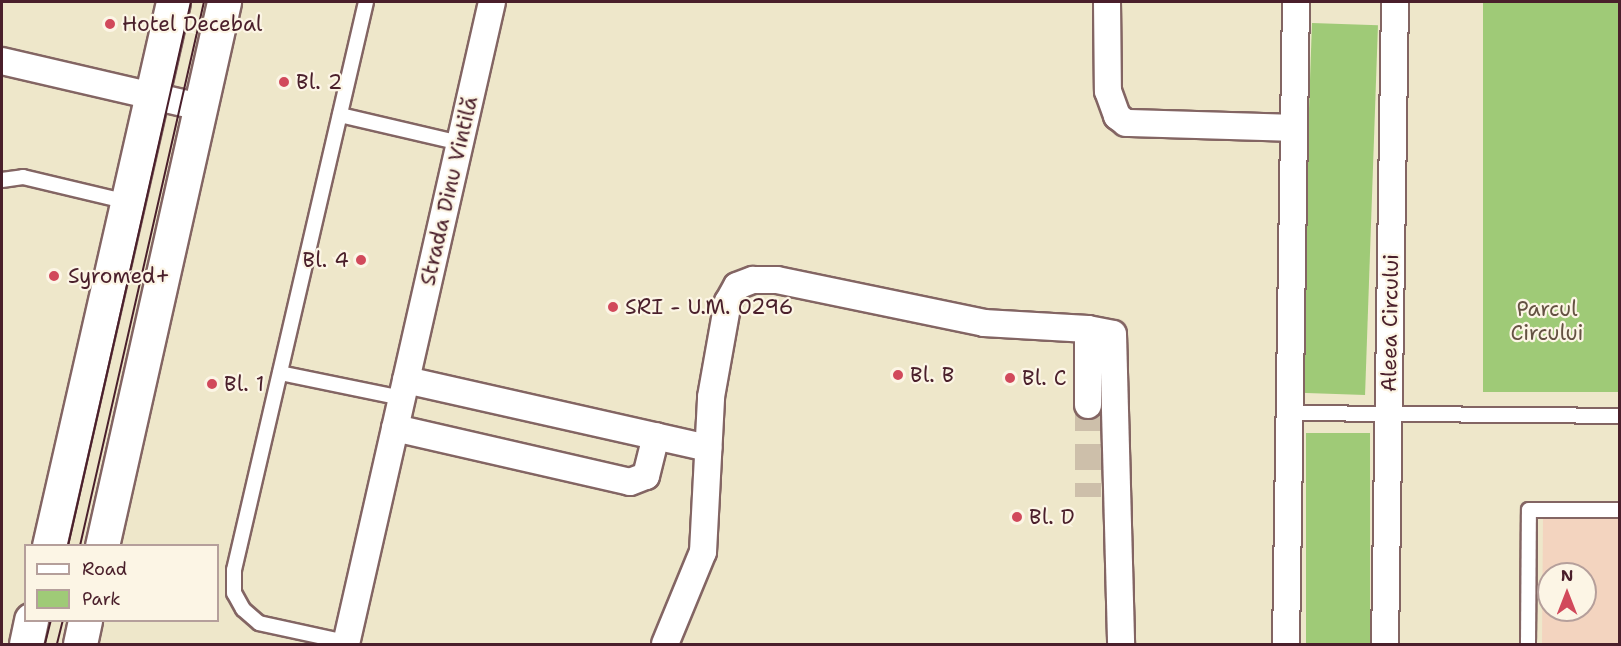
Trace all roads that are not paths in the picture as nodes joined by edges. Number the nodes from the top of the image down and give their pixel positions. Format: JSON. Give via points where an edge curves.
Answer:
{"nodes":[{"id":1,"x":173,"y":2,"type":"edge"},
{"id":2,"x":224,"y":2,"type":"edge"},
{"id":3,"x":366,"y":2,"type":"edge"},
{"id":4,"x":492,"y":2,"type":"edge"},
{"id":5,"x":1107,"y":2,"type":"edge"},
{"id":6,"x":1296,"y":2,"type":"edge"},
{"id":7,"x":1395,"y":2,"type":"edge"},
{"id":8,"x":2,"y":61,"type":"edge"},
{"id":9,"x":151,"y":96,"type":"junction"},
{"id":10,"x":200,"y":107,"type":"junction"},
{"id":11,"x":340,"y":115,"type":"junction"},
{"id":12,"x":1292,"y":128,"type":"junction"},
{"id":13,"x":460,"y":143,"type":"junction"},
{"id":14,"x":2,"y":180,"type":"edge"},
{"id":15,"x":128,"y":202,"type":"junction"},
{"id":16,"x":1088,"y":329,"type":"junction"},
{"id":17,"x":280,"y":373,"type":"junction"},
{"id":18,"x":404,"y":389,"type":"junction"},
{"id":19,"x":1088,"y":405,"type":"tunnel mouth"},
{"id":20,"x":1289,"y":413,"type":"junction"},
{"id":21,"x":1389,"y":414,"type":"junction"},
{"id":22,"x":1620,"y":416,"type":"edge"},
{"id":23,"x":395,"y":428,"type":"junction"},
{"id":24,"x":656,"y":436,"type":"junction"},
{"id":25,"x":708,"y":448,"type":"junction"},
{"id":26,"x":1620,"y":510,"type":"edge"},
{"id":27,"x":49,"y":544,"type":"edge"},
{"id":28,"x":102,"y":544,"type":"edge"},
{"id":29,"x":31,"y":622,"type":"edge"},
{"id":30,"x":85,"y":622,"type":"edge"},
{"id":31,"x":346,"y":643,"type":"edge"},
{"id":32,"x":26,"y":645,"type":"edge"},
{"id":33,"x":80,"y":645,"type":"edge"},
{"id":34,"x":665,"y":645,"type":"edge"},
{"id":35,"x":1121,"y":645,"type":"edge"},
{"id":36,"x":1286,"y":645,"type":"edge"},
{"id":37,"x":1385,"y":645,"type":"edge"},
{"id":38,"x":1528,"y":645,"type":"edge"}],
"edges":[{"from":1,"to":9,"type":"main road"},
{"from":2,"to":10,"type":"main road"},
{"from":3,"to":11,"type":"lane"},
{"from":4,"to":13,"type":"street","name":"Strada Dinu Vintilă"},
{"from":5,"to":12,"type":"street","via":[[1109,98],[1117,116],[1126,123]]},
{"from":6,"to":12,"type":"street"},
{"from":7,"to":21,"type":"street","name":"Aleea Circului"},
{"from":8,"to":9,"type":"street"},
{"from":9,"to":10,"type":"street"},
{"from":9,"to":15,"type":"main road"},
{"from":10,"to":28,"type":"main road"},
{"from":11,"to":13,"type":"lane"},
{"from":11,"to":17,"type":"lane"},
{"from":12,"to":20,"type":"street"},
{"from":13,"to":18,"type":"street","name":"Strada Dinu Vintilă"},
{"from":14,"to":15,"type":"lane","via":[[23,177]]},
{"from":15,"to":27,"type":"main road"},
{"from":16,"to":19,"type":"street"},
{"from":16,"to":25,"type":"street","via":[[984,323],[777,280],[753,280],[737,286],[728,302],[716,362]]},
{"from":16,"to":35,"type":"street","via":[[1113,334]]},
{"from":17,"to":18,"type":"lane"},
{"from":17,"to":31,"type":"lane","via":[[234,570],[234,592],[243,609],[259,623]]},
{"from":18,"to":23,"type":"street","name":"Strada Dinu Vintilă"},
{"from":18,"to":24,"type":"street"},
{"from":20,"to":21,"type":"lane"},
{"from":20,"to":36,"type":"street"},
{"from":21,"to":22,"type":"lane"},
{"from":21,"to":37,"type":"street","name":"Aleea Circului"},
{"from":23,"to":24,"type":"street","via":[[630,482],[646,476]]},
{"from":23,"to":31,"type":"street","name":"Strada Dinu Vintilă"},
{"from":24,"to":25,"type":"street"},
{"from":25,"to":34,"type":"street","via":[[704,552]]},
{"from":26,"to":38,"type":"lane","via":[[1529,510]]},
{"from":29,"to":32,"type":"main road"},
{"from":30,"to":33,"type":"main road"}]}
